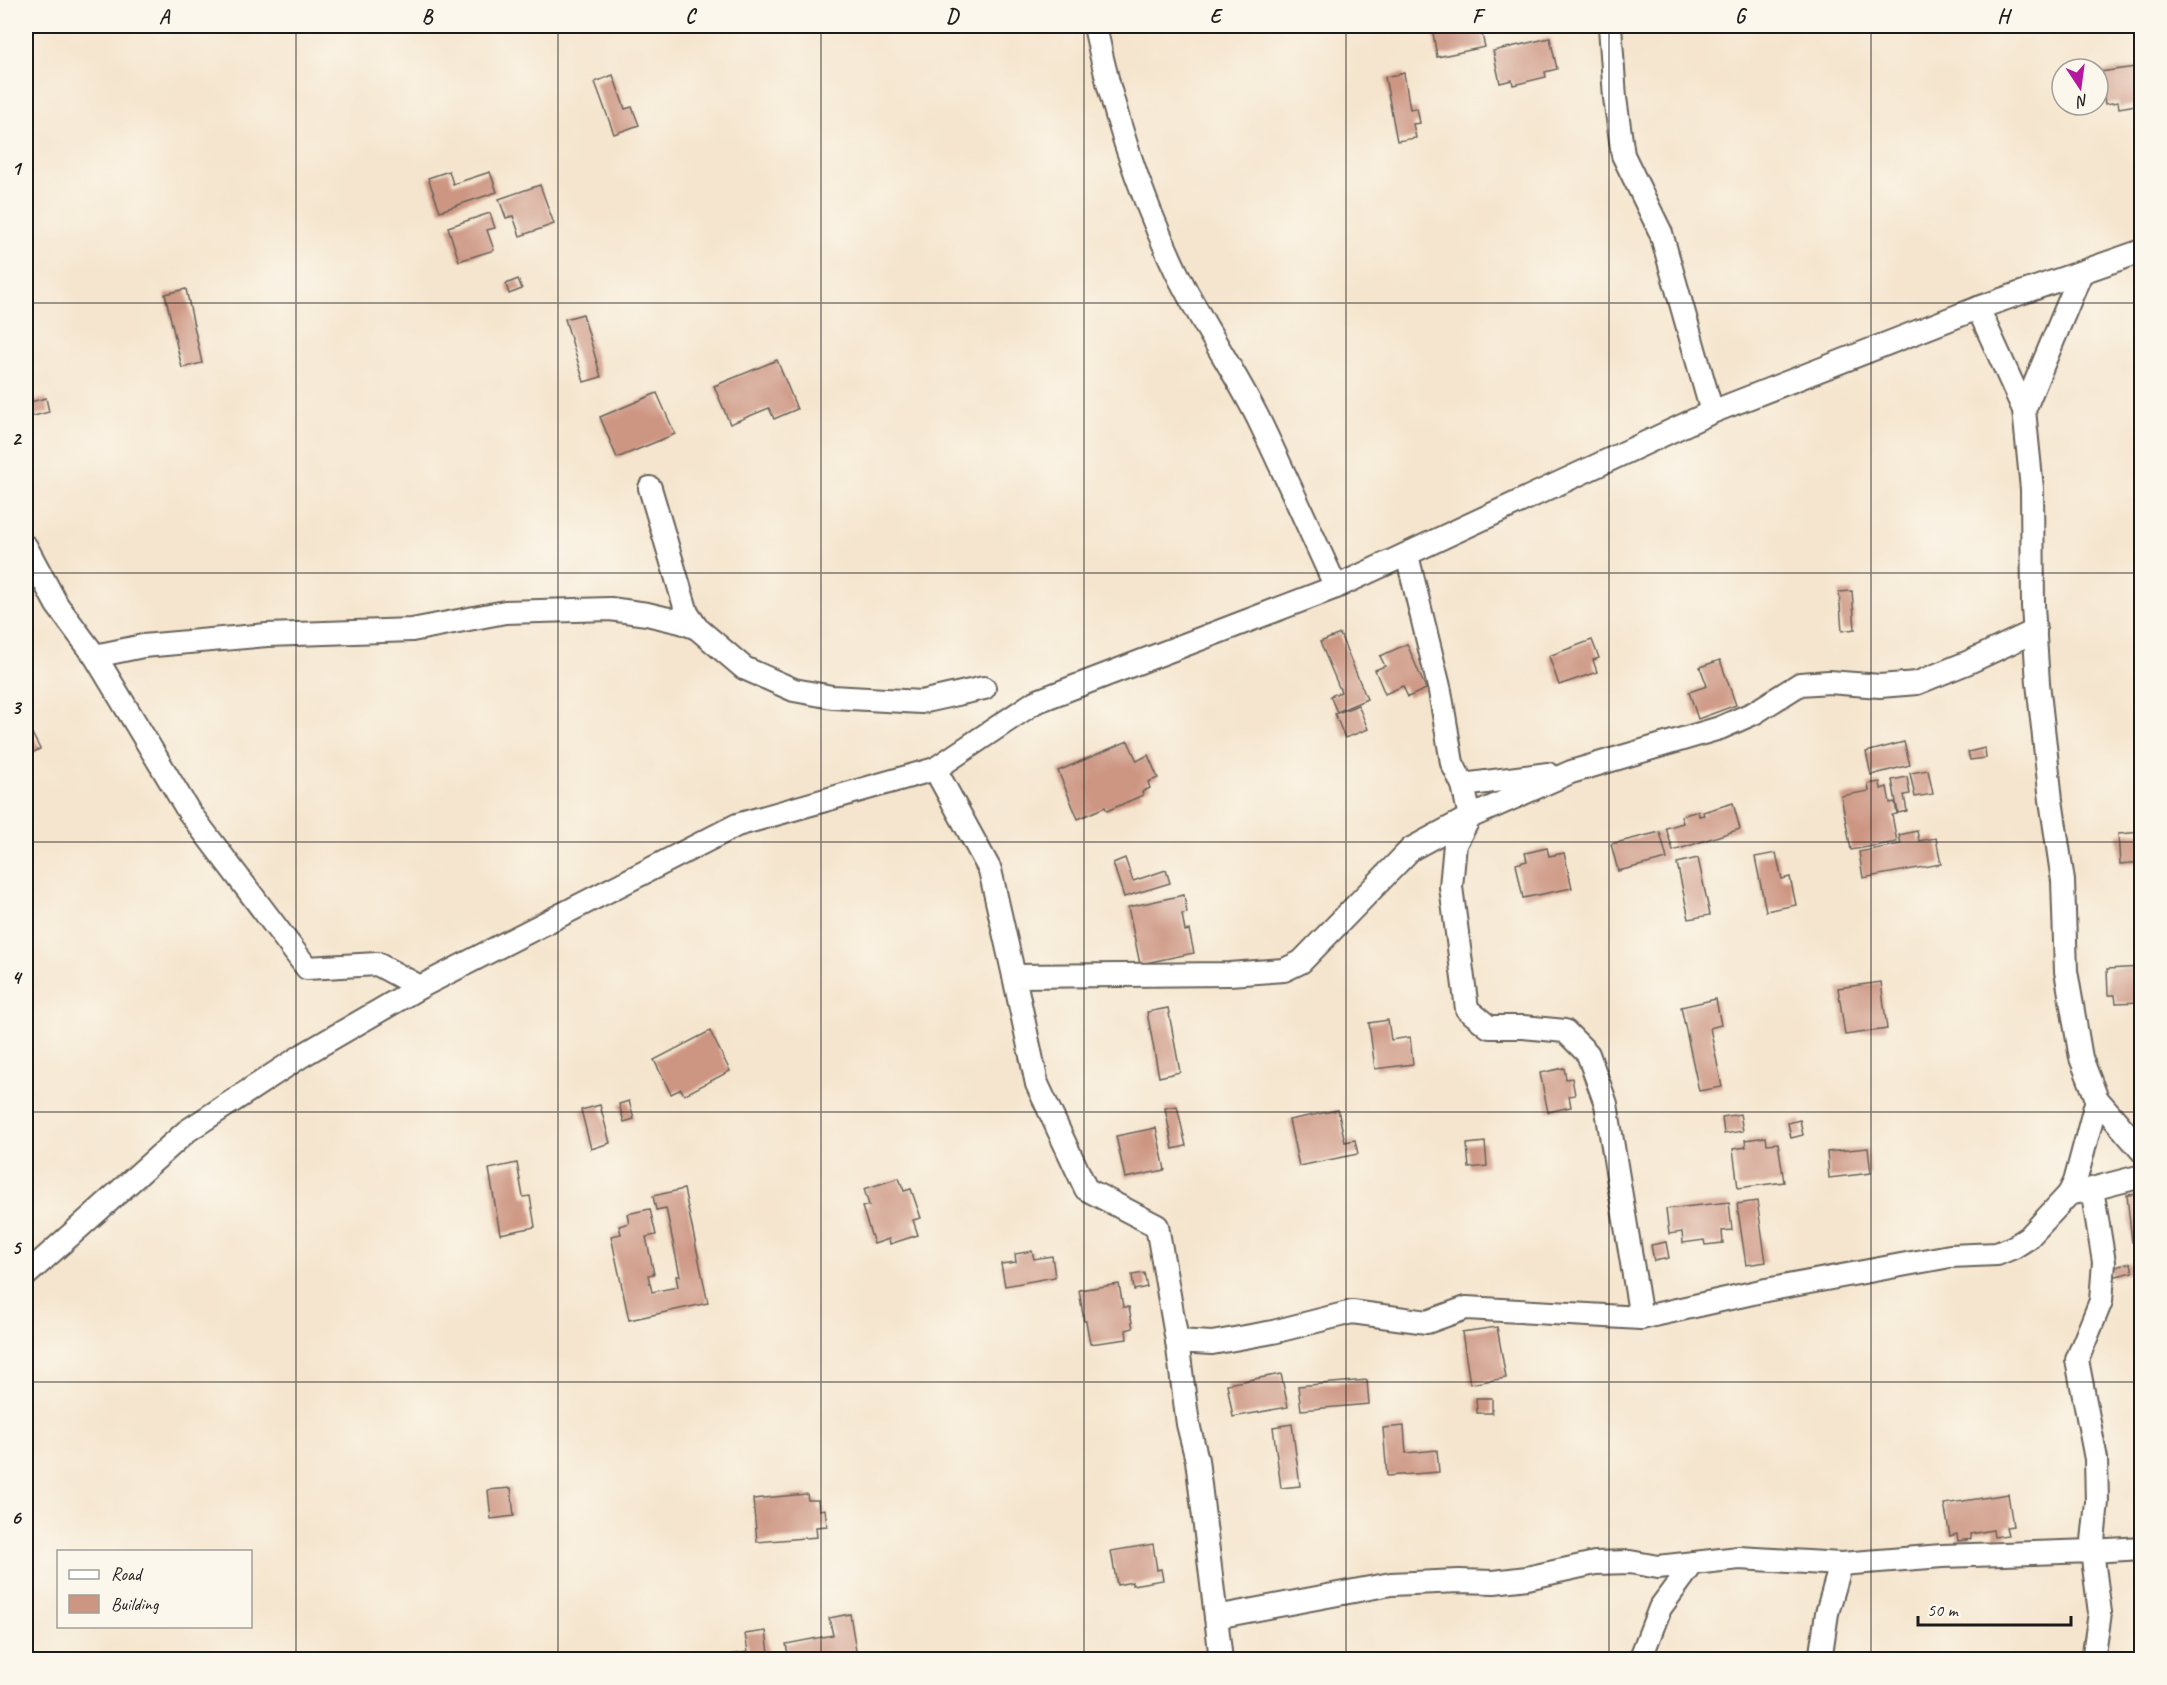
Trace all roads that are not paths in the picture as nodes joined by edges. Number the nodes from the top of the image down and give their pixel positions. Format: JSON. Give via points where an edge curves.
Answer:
{"nodes":[{"id":1,"x":1095,"y":26,"type":"edge"},
{"id":2,"x":1610,"y":26,"type":"edge"},
{"id":3,"x":2142,"y":251,"type":"edge"},
{"id":4,"x":2081,"y":273,"type":"junction"},
{"id":5,"x":1978,"y":308,"type":"junction"},
{"id":6,"x":2024,"y":410,"type":"junction"},
{"id":7,"x":1712,"y":412,"type":"junction"},
{"id":8,"x":650,"y":488,"type":"dead end"},
{"id":9,"x":26,"y":548,"type":"edge"},
{"id":10,"x":1407,"y":555,"type":"junction"},
{"id":11,"x":1336,"y":587,"type":"junction"},
{"id":12,"x":697,"y":628,"type":"junction"},
{"id":13,"x":2035,"y":630,"type":"junction"},
{"id":14,"x":95,"y":656,"type":"junction"},
{"id":15,"x":984,"y":688,"type":"dead end"},
{"id":16,"x":935,"y":769,"type":"junction"},
{"id":17,"x":1571,"y":772,"type":"junction"},
{"id":18,"x":1463,"y":785,"type":"junction"},
{"id":19,"x":1470,"y":817,"type":"junction"},
{"id":20,"x":1014,"y":976,"type":"junction"},
{"id":21,"x":420,"y":987,"type":"junction"},
{"id":22,"x":2097,"y":1099,"type":"junction"},
{"id":23,"x":2142,"y":1151,"type":"edge"},
{"id":24,"x":2142,"y":1176,"type":"edge"},
{"id":25,"x":2092,"y":1189,"type":"junction"},
{"id":26,"x":2069,"y":1194,"type":"junction"},
{"id":27,"x":26,"y":1275,"type":"edge"},
{"id":28,"x":1641,"y":1318,"type":"junction"},
{"id":29,"x":1177,"y":1341,"type":"junction"},
{"id":30,"x":2142,"y":1548,"type":"edge"},
{"id":31,"x":2092,"y":1551,"type":"junction"},
{"id":32,"x":1693,"y":1563,"type":"junction"},
{"id":33,"x":1841,"y":1564,"type":"junction"},
{"id":34,"x":1216,"y":1617,"type":"junction"},
{"id":35,"x":1221,"y":1659,"type":"edge"},
{"id":36,"x":1640,"y":1659,"type":"edge"},
{"id":37,"x":1820,"y":1659,"type":"edge"},
{"id":38,"x":2093,"y":1659,"type":"edge"}],
"edges":[{"from":1,"to":11,"type":"street","via":[[1120,127],[1155,222],[1177,272],[1257,417]]},
{"from":2,"to":7,"type":"street","via":[[1623,155],[1661,233]]},
{"from":3,"to":4,"type":"street"},
{"from":4,"to":5,"type":"street"},
{"from":4,"to":6,"type":"street"},
{"from":5,"to":6,"type":"street"},
{"from":5,"to":7,"type":"street"},
{"from":6,"to":13,"type":"street","via":[[2032,489]]},
{"from":7,"to":10,"type":"street"},
{"from":8,"to":12,"type":"street","via":[[676,583]]},
{"from":9,"to":14,"type":"street","via":[[57,605]]},
{"from":10,"to":11,"type":"street"},
{"from":10,"to":18,"type":"street","via":[[1440,691],[1452,763]]},
{"from":11,"to":16,"type":"street","via":[[1035,702]]},
{"from":12,"to":14,"type":"street","via":[[610,609],[505,612],[412,630],[267,635],[142,646]]},
{"from":12,"to":15,"type":"street","via":[[744,668],[794,690],[832,697],[921,702]]},
{"from":13,"to":17,"type":"street","via":[[1917,683],[1800,684],[1755,713],[1720,728]]},
{"from":13,"to":22,"type":"street","via":[[2063,881],[2066,971],[2081,1058]]},
{"from":14,"to":21,"type":"street","via":[[189,812],[307,968],[377,964]]},
{"from":16,"to":20,"type":"street","via":[[990,870]]},
{"from":16,"to":21,"type":"street","via":[[737,825]]},
{"from":17,"to":18,"type":"street"},
{"from":17,"to":19,"type":"street"},
{"from":18,"to":19,"type":"street"},
{"from":19,"to":20,"type":"street","via":[[1411,849],[1301,962],[1284,970]]},
{"from":19,"to":28,"type":"street","via":[[1455,844],[1451,887],[1467,1010],[1489,1027],[1565,1031],[1588,1054],[1606,1104]]},
{"from":20,"to":29,"type":"street","via":[[1037,1084],[1086,1189],[1157,1226]]},
{"from":21,"to":27,"type":"street","via":[[303,1055],[187,1131]]},
{"from":22,"to":23,"type":"street"},
{"from":22,"to":26,"type":"street"},
{"from":24,"to":25,"type":"street"},
{"from":25,"to":26,"type":"street"},
{"from":25,"to":31,"type":"street","via":[[2104,1262],[2101,1301],[2077,1360],[2096,1459]]},
{"from":26,"to":28,"type":"street","via":[[2028,1238],[1997,1254],[1950,1256]]},
{"from":28,"to":29,"type":"street","via":[[1466,1308],[1427,1322],[1352,1312],[1212,1343]]},
{"from":29,"to":34,"type":"street","via":[[1197,1460]]},
{"from":30,"to":31,"type":"street"},
{"from":31,"to":33,"type":"street"},
{"from":31,"to":38,"type":"street","via":[[2100,1613]]},
{"from":32,"to":33,"type":"street","via":[[1740,1558]]},
{"from":32,"to":34,"type":"street","via":[[1658,1568],[1630,1562],[1595,1563],[1494,1582],[1391,1584]]},
{"from":32,"to":36,"type":"street","via":[[1660,1608]]},
{"from":33,"to":37,"type":"street","via":[[1827,1613]]},
{"from":34,"to":35,"type":"street"}]}
